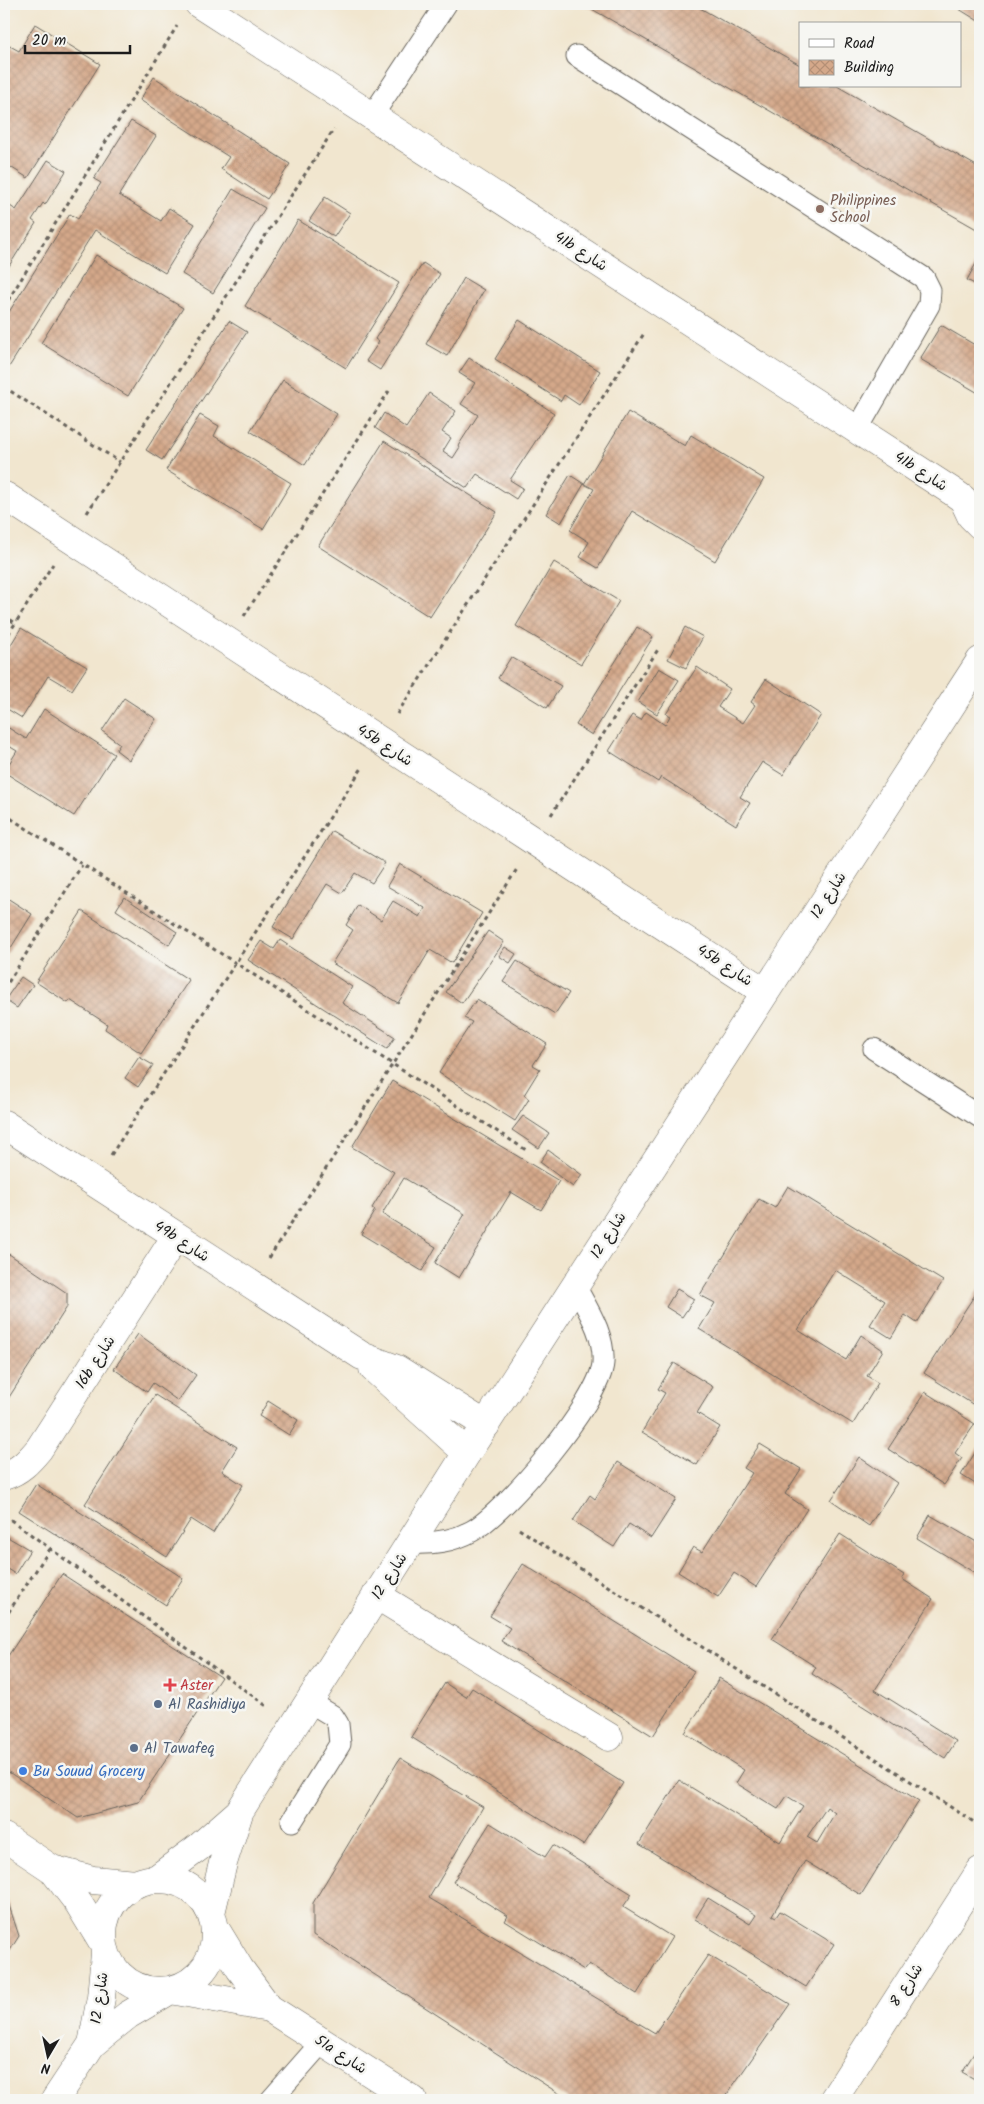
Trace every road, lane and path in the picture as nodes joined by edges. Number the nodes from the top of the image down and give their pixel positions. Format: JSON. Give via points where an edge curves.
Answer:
{"nodes":[{"id":1,"x":446,"y":4,"type":"edge"},
{"id":2,"x":190,"y":12,"type":"edge"},
{"id":3,"x":577,"y":56,"type":"dead end"},
{"id":4,"x":362,"y":110,"type":"junction"},
{"id":5,"x":4,"y":306,"type":"edge"},
{"id":6,"x":4,"y":387,"type":"edge"},
{"id":7,"x":389,"y":391,"type":"dead end"},
{"id":8,"x":857,"y":430,"type":"junction"},
{"id":9,"x":120,"y":462,"type":"junction"},
{"id":10,"x":5,"y":496,"type":"dead end"},
{"id":11,"x":972,"y":499,"type":"edge"},
{"id":12,"x":980,"y":525,"type":"edge"},
{"id":13,"x":70,"y":539,"type":"junction"},
{"id":14,"x":4,"y":616,"type":"edge"},
{"id":15,"x":15,"y":623,"type":"junction"},
{"id":16,"x":4,"y":641,"type":"edge"},
{"id":17,"x":228,"y":642,"type":"junction"},
{"id":18,"x":659,"y":648,"type":"dead end"},
{"id":19,"x":980,"y":661,"type":"edge"},
{"id":20,"x":4,"y":814,"type":"edge"},
{"id":21,"x":534,"y":842,"type":"junction"},
{"id":22,"x":82,"y":865,"type":"junction"},
{"id":23,"x":4,"y":989,"type":"edge"},
{"id":24,"x":765,"y":992,"type":"junction"},
{"id":25,"x":874,"y":1049,"type":"dead end"},
{"id":26,"x":392,"y":1064,"type":"junction"},
{"id":27,"x":980,"y":1117,"type":"edge"},
{"id":28,"x":4,"y":1124,"type":"edge"},
{"id":29,"x":526,"y":1150,"type":"dead end"},
{"id":30,"x":176,"y":1236,"type":"junction"},
{"id":31,"x":251,"y":1286,"type":"junction"},
{"id":32,"x":575,"y":1286,"type":"junction"},
{"id":33,"x":362,"y":1356,"type":"junction"},
{"id":34,"x":486,"y":1425,"type":"junction"},
{"id":35,"x":466,"y":1453,"type":"junction"},
{"id":36,"x":4,"y":1476,"type":"edge"},
{"id":37,"x":495,"y":1514,"type":"junction"},
{"id":38,"x":4,"y":1515,"type":"edge"},
{"id":39,"x":410,"y":1543,"type":"junction"},
{"id":40,"x":50,"y":1549,"type":"junction"},
{"id":41,"x":376,"y":1595,"type":"junction"},
{"id":42,"x":4,"y":1619,"type":"edge"},
{"id":43,"x":308,"y":1701,"type":"junction"},
{"id":44,"x":293,"y":1725,"type":"junction"},
{"id":45,"x":610,"y":1737,"type":"dead end"},
{"id":46,"x":239,"y":1812,"type":"junction"},
{"id":47,"x":292,"y":1821,"type":"dead end"},
{"id":48,"x":980,"y":1826,"type":"edge"},
{"id":49,"x":4,"y":1837,"type":"edge"},
{"id":50,"x":52,"y":1869,"type":"junction"},
{"id":51,"x":980,"y":1870,"type":"edge"},
{"id":52,"x":146,"y":1881,"type":"junction"},
{"id":53,"x":213,"y":1921,"type":"junction"},
{"id":54,"x":103,"y":1947,"type":"junction"},
{"id":55,"x":169,"y":1991,"type":"junction"},
{"id":56,"x":269,"y":2008,"type":"junction"},
{"id":57,"x":322,"y":2042,"type":"junction"},
{"id":58,"x":92,"y":2044,"type":"junction"},
{"id":59,"x":54,"y":2100,"type":"edge"},
{"id":60,"x":271,"y":2100,"type":"edge"},
{"id":61,"x":413,"y":2100,"type":"edge"},
{"id":62,"x":833,"y":2100,"type":"edge"}],
"edges":[{"from":1,"to":4,"type":"lane"},
{"from":2,"to":4,"type":"street","name":"41b شارع"},
{"from":2,"to":5,"type":"path"},
{"from":3,"to":8,"type":"lane","via":[[924,278],[930,290],[929,305]]},
{"from":4,"to":8,"type":"street","name":"41b شارع"},
{"from":4,"to":9,"type":"path"},
{"from":6,"to":9,"type":"path"},
{"from":7,"to":17,"type":"path"},
{"from":8,"to":11,"type":"street","name":"41b شارع"},
{"from":9,"to":13,"type":"path"},
{"from":10,"to":13,"type":"street","name":"45b شارع"},
{"from":11,"to":12,"type":"street","name":"41b شارع","via":[[971,516]]},
{"from":13,"to":15,"type":"path"},
{"from":13,"to":17,"type":"street","name":"45b شارع"},
{"from":14,"to":15,"type":"path"},
{"from":15,"to":16,"type":"path"},
{"from":17,"to":21,"type":"street","name":"45b شارع"},
{"from":18,"to":21,"type":"path"},
{"from":19,"to":24,"type":"street","name":"شارع 12"},
{"from":20,"to":22,"type":"path"},
{"from":21,"to":24,"type":"street","name":"45b شارع"},
{"from":21,"to":26,"type":"path"},
{"from":22,"to":23,"type":"path"},
{"from":22,"to":26,"type":"path"},
{"from":24,"to":32,"type":"street","name":"شارع 12"},
{"from":25,"to":27,"type":"lane"},
{"from":26,"to":29,"type":"path"},
{"from":26,"to":31,"type":"path"},
{"from":28,"to":30,"type":"street","name":"49b شارع"},
{"from":30,"to":31,"type":"street","name":"49b شارع"},
{"from":30,"to":36,"type":"street","name":"16b شارع","via":[[39,1449],[28,1463]]},
{"from":31,"to":33,"type":"street","name":"49b شارع"},
{"from":32,"to":34,"type":"street","name":"شارع 12"},
{"from":32,"to":37,"type":"lane","via":[[598,1330],[603,1347],[598,1382],[566,1434]]},
{"from":33,"to":34,"type":"street","name":"49b شارع","via":[[397,1369]]},
{"from":33,"to":35,"type":"street","name":"49b شارع","via":[[386,1382]]},
{"from":34,"to":35,"type":"street","name":"شارع 12"},
{"from":35,"to":39,"type":"street","name":"شارع 12"},
{"from":37,"to":39,"type":"lane","via":[[453,1539]]},
{"from":37,"to":48,"type":"path"},
{"from":38,"to":40,"type":"path"},
{"from":39,"to":41,"type":"street","name":"شارع 12"},
{"from":40,"to":42,"type":"path"},
{"from":40,"to":44,"type":"path"},
{"from":41,"to":43,"type":"street","name":"شارع 12"},
{"from":41,"to":45,"type":"street"},
{"from":43,"to":44,"type":"street","name":"شارع 12"},
{"from":43,"to":47,"type":"lane","via":[[333,1716],[338,1724],[340,1744]]},
{"from":44,"to":46,"type":"street","name":"شارع 12"},
{"from":46,"to":52,"type":"street","name":"شارع 12","via":[[199,1848]]},
{"from":46,"to":53,"type":"street","name":"شارع 12","via":[[223,1862]]},
{"from":49,"to":50,"type":"street"},
{"from":50,"to":52,"type":"street","via":[[93,1880]]},
{"from":50,"to":54,"type":"street","via":[[79,1904]]},
{"from":51,"to":62,"type":"street","name":"شارع 8"},
{"from":52,"to":53,"type":"street","via":[[170,1880],[195,1892]]},
{"from":52,"to":54,"type":"street","via":[[124,1891],[113,1901],[102,1927]]},
{"from":53,"to":55,"type":"street","via":[[215,1942],[206,1968],[184,1986]]},
{"from":53,"to":56,"type":"street","name":"51a شارع","via":[[240,1969]]},
{"from":54,"to":55,"type":"street","via":[[122,1979],[151,1991]]},
{"from":54,"to":58,"type":"street","name":"شارع 12","via":[[101,1998]]},
{"from":55,"to":56,"type":"street","name":"51a شارع"},
{"from":55,"to":58,"type":"street","name":"شارع 12","via":[[128,2015]]},
{"from":56,"to":57,"type":"street","name":"51a شارع"},
{"from":57,"to":60,"type":"lane"},
{"from":57,"to":61,"type":"street","name":"51a شارع"},
{"from":58,"to":59,"type":"street","name":"شارع 12"}]}
